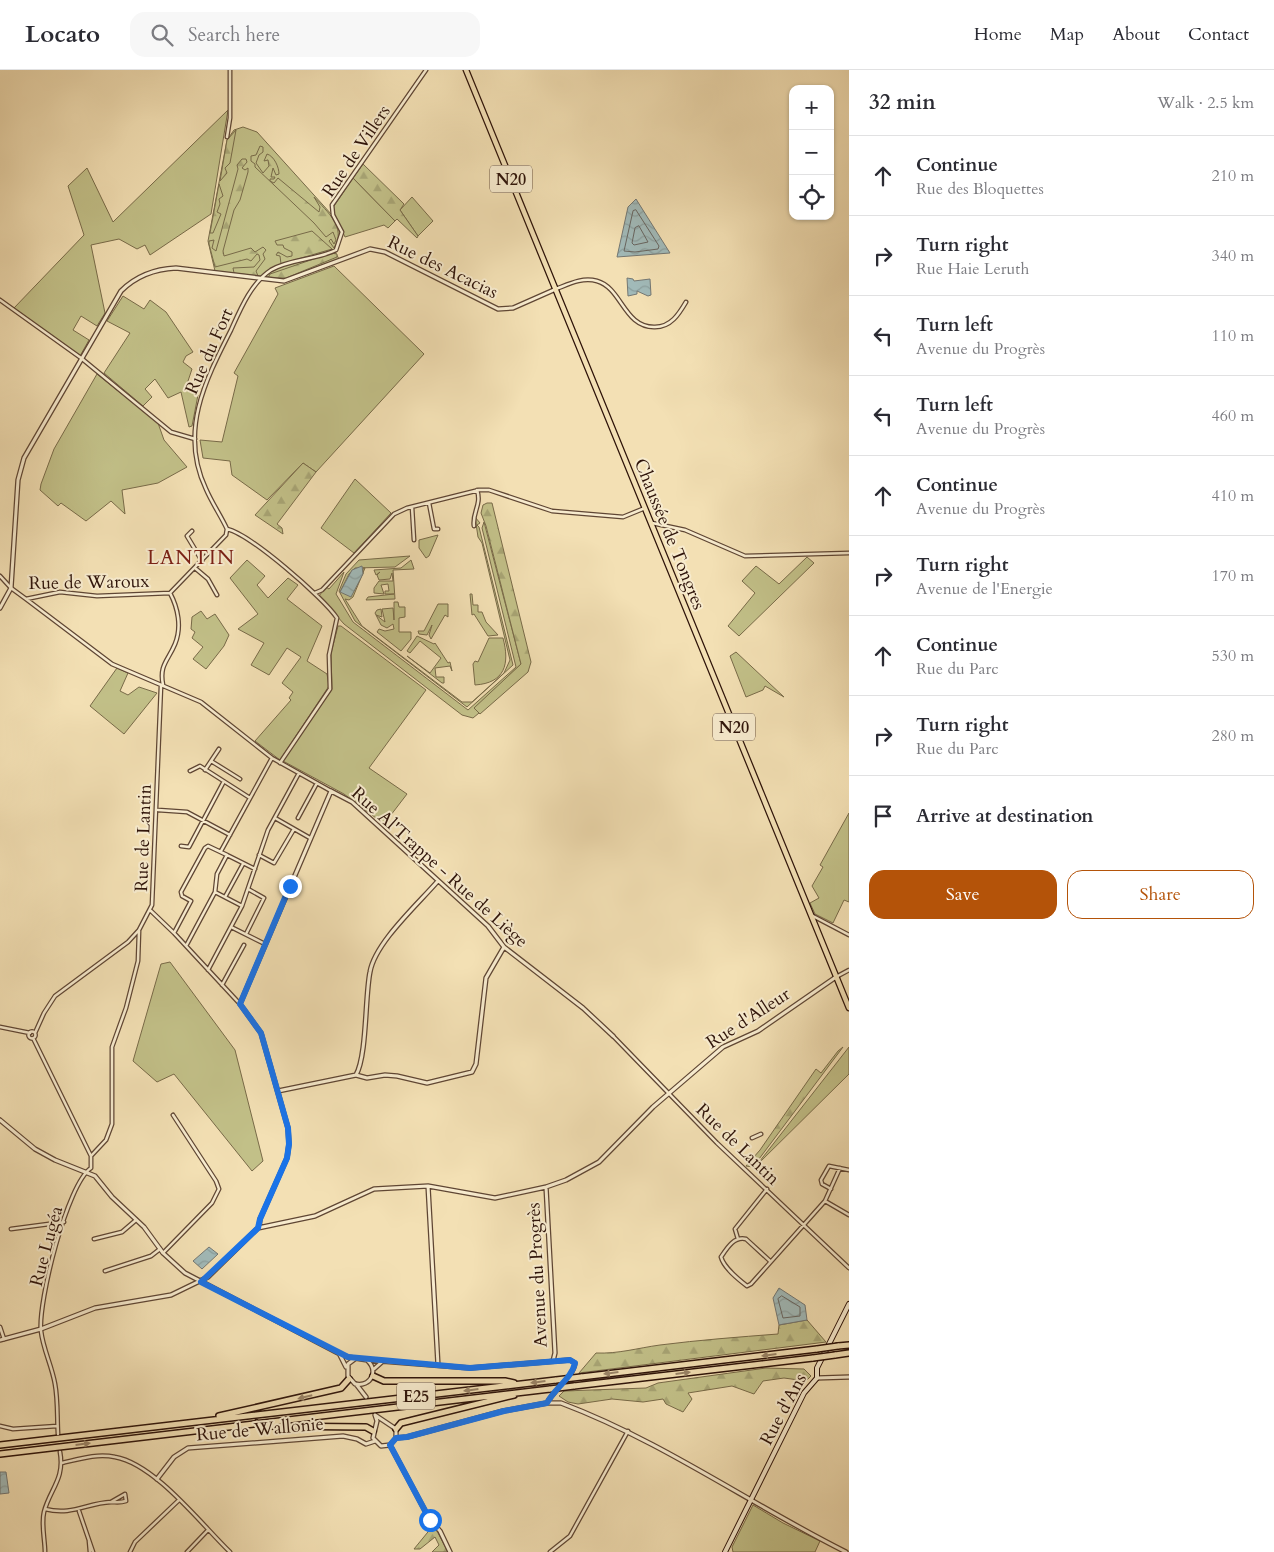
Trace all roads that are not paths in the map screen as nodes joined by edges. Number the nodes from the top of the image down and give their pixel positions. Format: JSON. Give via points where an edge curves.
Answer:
{"nodes":[{"id":1,"x":230,"y":70,"type":"edge"},
{"id":2,"x":426,"y":70,"type":"edge"},
{"id":3,"x":466,"y":70,"type":"edge"},
{"id":4,"x":227,"y":137,"type":"dead end"},
{"id":5,"x":336,"y":250,"type":"joint"},
{"id":6,"x":261,"y":280,"type":"junction"},
{"id":7,"x":556,"y":289,"type":"junction"},
{"id":8,"x":0,"y":300,"type":"edge"},
{"id":9,"x":686,"y":302,"type":"dead end"},
{"id":10,"x":81,"y":358,"type":"junction"},
{"id":11,"x":195,"y":439,"type":"junction"},
{"id":12,"x":477,"y":490,"type":"junction"},
{"id":13,"x":429,"y":503,"type":"junction"},
{"id":14,"x":412,"y":507,"type":"junction"},
{"id":15,"x":645,"y":508,"type":"junction"},
{"id":16,"x":651,"y":523,"type":"junction"},
{"id":17,"x":474,"y":526,"type":"dead end"},
{"id":18,"x":228,"y":529,"type":"junction"},
{"id":19,"x":438,"y":529,"type":"dead end"},
{"id":20,"x":192,"y":531,"type":"dead end"},
{"id":21,"x":414,"y":540,"type":"dead end"},
{"id":22,"x":849,"y":553,"type":"edge"},
{"id":23,"x":202,"y":561,"type":"junction"},
{"id":24,"x":195,"y":568,"type":"junction"},
{"id":25,"x":0,"y":576,"type":"edge"},
{"id":26,"x":11,"y":588,"type":"junction"},
{"id":27,"x":170,"y":593,"type":"junction"},
{"id":28,"x":315,"y":593,"type":"junction"},
{"id":29,"x":217,"y":594,"type":"dead end"},
{"id":30,"x":26,"y":598,"type":"junction"},
{"id":31,"x":0,"y":608,"type":"edge"},
{"id":32,"x":163,"y":685,"type":"junction"},
{"id":33,"x":219,"y":749,"type":"dead end"},
{"id":34,"x":272,"y":758,"type":"junction"},
{"id":35,"x":211,"y":761,"type":"junction"},
{"id":36,"x":280,"y":763,"type":"junction"},
{"id":37,"x":205,"y":770,"type":"junction"},
{"id":38,"x":190,"y":771,"type":"dead end"},
{"id":39,"x":299,"y":773,"type":"junction"},
{"id":40,"x":240,"y":780,"type":"dead end"},
{"id":41,"x":223,"y":783,"type":"junction"},
{"id":42,"x":317,"y":783,"type":"junction"},
{"id":43,"x":331,"y":791,"type":"junction"},
{"id":44,"x":250,"y":798,"type":"junction"},
{"id":45,"x":157,"y":810,"type":"junction"},
{"id":46,"x":274,"y":818,"type":"junction"},
{"id":47,"x":298,"y":818,"type":"dead end"},
{"id":48,"x":203,"y":820,"type":"junction"},
{"id":49,"x":294,"y":829,"type":"junction"},
{"id":50,"x":230,"y":835,"type":"junction"},
{"id":51,"x":310,"y":838,"type":"junction"},
{"id":52,"x":181,"y":846,"type":"dead end"},
{"id":53,"x":221,"y":852,"type":"junction"},
{"id":54,"x":227,"y":855,"type":"junction"},
{"id":55,"x":259,"y":856,"type":"junction"},
{"id":56,"x":243,"y":864,"type":"junction"},
{"id":57,"x":255,"y":869,"type":"junction"},
{"id":58,"x":437,"y":882,"type":"junction"},
{"id":59,"x":248,"y":889,"type":"junction"},
{"id":60,"x":215,"y":892,"type":"junction"},
{"id":61,"x":225,"y":897,"type":"junction"},
{"id":62,"x":242,"y":906,"type":"junction"},
{"id":63,"x":150,"y":910,"type":"junction"},
{"id":64,"x":811,"y":915,"type":"junction"},
{"id":65,"x":231,"y":927,"type":"junction"},
{"id":66,"x":139,"y":930,"type":"junction"},
{"id":67,"x":174,"y":933,"type":"junction"},
{"id":68,"x":246,"y":934,"type":"junction"},
{"id":69,"x":849,"y":934,"type":"edge"},
{"id":70,"x":265,"y":944,"type":"junction"},
{"id":71,"x":244,"y":945,"type":"dead end"},
{"id":72,"x":186,"y":946,"type":"junction"},
{"id":73,"x":504,"y":947,"type":"junction"},
{"id":74,"x":208,"y":970,"type":"junction"},
{"id":75,"x":849,"y":970,"type":"edge"},
{"id":76,"x":836,"y":977,"type":"junction"},
{"id":77,"x":222,"y":985,"type":"junction"},
{"id":78,"x":240,"y":1004,"type":"junction"},
{"id":79,"x":849,"y":1008,"type":"edge"},
{"id":80,"x":0,"y":1027,"type":"edge"},
{"id":81,"x":30,"y":1033,"type":"junction"},
{"id":82,"x":35,"y":1033,"type":"junction"},
{"id":83,"x":613,"y":1036,"type":"joint"},
{"id":84,"x":33,"y":1038,"type":"junction"},
{"id":85,"x":356,"y":1075,"type":"junction"},
{"id":86,"x":278,"y":1091,"type":"junction"},
{"id":87,"x":670,"y":1094,"type":"junction"},
{"id":88,"x":173,"y":1115,"type":"dead end"},
{"id":89,"x":0,"y":1120,"type":"edge"},
{"id":90,"x":760,"y":1134,"type":"dead end"},
{"id":91,"x":752,"y":1138,"type":"dead end"},
{"id":92,"x":91,"y":1156,"type":"junction"},
{"id":93,"x":840,"y":1168,"type":"junction"},
{"id":94,"x":849,"y":1170,"type":"edge"},
{"id":95,"x":86,"y":1172,"type":"junction"},
{"id":96,"x":428,"y":1186,"type":"junction"},
{"id":97,"x":546,"y":1187,"type":"junction"},
{"id":98,"x":767,"y":1189,"type":"junction"},
{"id":99,"x":831,"y":1189,"type":"junction"},
{"id":100,"x":825,"y":1201,"type":"junction"},
{"id":101,"x":849,"y":1214,"type":"edge"},
{"id":102,"x":137,"y":1219,"type":"junction"},
{"id":103,"x":64,"y":1222,"type":"junction"},
{"id":104,"x":805,"y":1224,"type":"junction"},
{"id":105,"x":258,"y":1228,"type":"junction"},
{"id":106,"x":11,"y":1229,"type":"dead end"},
{"id":107,"x":94,"y":1239,"type":"dead end"},
{"id":108,"x":738,"y":1239,"type":"junction"},
{"id":109,"x":160,"y":1249,"type":"junction"},
{"id":110,"x":163,"y":1253,"type":"junction"},
{"id":111,"x":770,"y":1261,"type":"junction"},
{"id":112,"x":849,"y":1268,"type":"edge"},
{"id":113,"x":105,"y":1271,"type":"dead end"},
{"id":114,"x":201,"y":1282,"type":"junction"},
{"id":115,"x":849,"y":1304,"type":"edge"},
{"id":116,"x":0,"y":1327,"type":"edge"},
{"id":117,"x":41,"y":1329,"type":"junction"},
{"id":118,"x":2,"y":1340,"type":"edge"},
{"id":119,"x":849,"y":1345,"type":"edge"},
{"id":120,"x":338,"y":1353,"type":"junction"},
{"id":121,"x":849,"y":1353,"type":"edge"},
{"id":122,"x":356,"y":1358,"type":"junction"},
{"id":123,"x":367,"y":1360,"type":"junction"},
{"id":124,"x":386,"y":1360,"type":"junction"},
{"id":125,"x":553,"y":1361,"type":"junction"},
{"id":126,"x":438,"y":1365,"type":"junction"},
{"id":127,"x":347,"y":1369,"type":"junction"},
{"id":128,"x":374,"y":1369,"type":"junction"},
{"id":129,"x":373,"y":1376,"type":"junction"},
{"id":130,"x":849,"y":1377,"type":"edge"},
{"id":131,"x":817,"y":1378,"type":"junction"},
{"id":132,"x":349,"y":1380,"type":"junction"},
{"id":133,"x":356,"y":1384,"type":"junction"},
{"id":134,"x":365,"y":1384,"type":"junction"},
{"id":135,"x":519,"y":1384,"type":"junction"},
{"id":136,"x":520,"y":1392,"type":"junction"},
{"id":137,"x":547,"y":1403,"type":"junction"},
{"id":138,"x":384,"y":1422,"type":"junction"},
{"id":139,"x":257,"y":1423,"type":"junction"},
{"id":140,"x":0,"y":1426,"type":"edge"},
{"id":141,"x":58,"y":1426,"type":"junction"},
{"id":142,"x":376,"y":1426,"type":"junction"},
{"id":143,"x":150,"y":1428,"type":"junction"},
{"id":144,"x":396,"y":1429,"type":"junction"},
{"id":145,"x":373,"y":1431,"type":"junction"},
{"id":146,"x":628,"y":1431,"type":"junction"},
{"id":147,"x":58,"y":1434,"type":"dead end"},
{"id":148,"x":396,"y":1438,"type":"junction"},
{"id":149,"x":375,"y":1442,"type":"junction"},
{"id":150,"x":0,"y":1445,"type":"edge"},
{"id":151,"x":390,"y":1445,"type":"junction"},
{"id":152,"x":60,"y":1452,"type":"dead end"},
{"id":153,"x":0,"y":1454,"type":"edge"},
{"id":154,"x":62,"y":1464,"type":"junction"},
{"id":155,"x":157,"y":1479,"type":"junction"},
{"id":156,"x":752,"y":1499,"type":"junction"},
{"id":157,"x":178,"y":1500,"type":"junction"},
{"id":158,"x":111,"y":1502,"type":"junction"},
{"id":159,"x":45,"y":1509,"type":"junction"},
{"id":160,"x":79,"y":1510,"type":"junction"},
{"id":161,"x":208,"y":1530,"type":"junction"},
{"id":162,"x":45,"y":1552,"type":"edge"},
{"id":163,"x":91,"y":1552,"type":"edge"},
{"id":164,"x":130,"y":1552,"type":"edge"},
{"id":165,"x":188,"y":1552,"type":"edge"},
{"id":166,"x":230,"y":1552,"type":"edge"},
{"id":167,"x":450,"y":1552,"type":"edge"},
{"id":168,"x":550,"y":1552,"type":"edge"},
{"id":169,"x":725,"y":1552,"type":"edge"},
{"id":170,"x":846,"y":1552,"type":"edge"}],
"edges":[{"from":1,"to":4,"type":"street"},
{"from":2,"to":5,"type":"street","name":"Rue de Villers","via":[[332,205],[331,210],[342,232]]},
{"from":3,"to":7,"type":"main road","name":"Chaussée de Tongres","number":"N20"},
{"from":5,"to":6,"type":"street","name":"Rue du Fort","via":[[276,268]]},
{"from":6,"to":7,"type":"street","name":"Rue des Acacias","via":[[284,281],[370,249],[385,252],[498,309],[513,308]]},
{"from":6,"to":10,"type":"street","name":"Rue des Acacias","via":[[176,268],[163,268],[140,276],[121,291]]},
{"from":6,"to":11,"type":"street","name":"Rue du Fort","via":[[247,297],[205,384],[198,405]]},
{"from":7,"to":9,"type":"street","via":[[578,280],[596,280],[605,284],[636,322],[650,327],[671,322]]},
{"from":7,"to":15,"type":"main road","name":"Chaussée de Tongres","number":"N20"},
{"from":8,"to":10,"type":"street"},
{"from":10,"to":11,"type":"street","via":[[171,432]]},
{"from":10,"to":26,"type":"street","name":"Rue des Acacias","via":[[21,466]]},
{"from":11,"to":18,"type":"street","name":"Rue du Fort","via":[[206,489]]},
{"from":12,"to":13,"type":"street"},
{"from":12,"to":15,"type":"street","via":[[497,491],[552,511],[622,517]]},
{"from":12,"to":17,"type":"street","via":[[479,506],[474,514]]},
{"from":13,"to":14,"type":"street"},
{"from":13,"to":19,"type":"street","via":[[434,529]]},
{"from":14,"to":21,"type":"street"},
{"from":14,"to":28,"type":"street","via":[[390,516],[322,590]]},
{"from":15,"to":16,"type":"main road","name":"Chaussée de Tongres","number":"N20"},
{"from":16,"to":22,"type":"street","via":[[679,528],[745,556]]},
{"from":16,"to":64,"type":"main road","name":"Chaussée de Tongres","number":"N20"},
{"from":18,"to":23,"type":"street"},
{"from":18,"to":28,"type":"street","via":[[255,544]]},
{"from":20,"to":23,"type":"street","via":[[187,536]]},
{"from":23,"to":24,"type":"street"},
{"from":24,"to":27,"type":"street"},
{"from":24,"to":29,"type":"street","via":[[208,579]]},
{"from":25,"to":26,"type":"street","name":"Rue de Waroux"},
{"from":26,"to":30,"type":"street","name":"Rue de Waroux"},
{"from":26,"to":31,"type":"street"},
{"from":27,"to":30,"type":"street","name":"Rue de Waroux","via":[[97,596],[60,592]]},
{"from":27,"to":32,"type":"street","name":"Rue de Lantin","via":[[176,606],[178,626],[176,642],[161,672]]},
{"from":28,"to":36,"type":"street","via":[[331,608],[337,620],[329,655],[330,689]]},
{"from":30,"to":32,"type":"street","name":"Rue Al'Trappe - Rue de Liège","via":[[112,664]]},
{"from":32,"to":34,"type":"street","name":"Rue Al'Trappe - Rue de Liège","via":[[201,702]]},
{"from":32,"to":45,"type":"street","name":"Rue de Lantin"},
{"from":33,"to":35,"type":"street"},
{"from":34,"to":36,"type":"street","name":"Rue Al'Trappe - Rue de Liège"},
{"from":34,"to":44,"type":"street"},
{"from":35,"to":37,"type":"street"},
{"from":35,"to":40,"type":"street"},
{"from":36,"to":39,"type":"street","name":"Rue Al'Trappe - Rue de Liège"},
{"from":37,"to":38,"type":"street","via":[[198,766]]},
{"from":37,"to":41,"type":"street"},
{"from":39,"to":42,"type":"street","name":"Rue Al'Trappe - Rue de Liège"},
{"from":39,"to":46,"type":"street"},
{"from":41,"to":44,"type":"street"},
{"from":41,"to":48,"type":"street"},
{"from":42,"to":43,"type":"street","name":"Rue Al'Trappe - Rue de Liège"},
{"from":42,"to":47,"type":"street"},
{"from":43,"to":51,"type":"street"},
{"from":43,"to":58,"type":"street","name":"Rue Al'Trappe - Rue de Liège","via":[[352,802]]},
{"from":44,"to":50,"type":"street"},
{"from":45,"to":48,"type":"street","via":[[184,811]]},
{"from":45,"to":63,"type":"street","name":"Rue de Lantin","via":[[154,899]]},
{"from":46,"to":49,"type":"street"},
{"from":46,"to":55,"type":"street"},
{"from":48,"to":50,"type":"street"},
{"from":48,"to":52,"type":"street","via":[[189,847]]},
{"from":49,"to":51,"type":"street"},
{"from":49,"to":55,"type":"street","via":[[274,863]]},
{"from":50,"to":53,"type":"street"},
{"from":51,"to":70,"type":"street"},
{"from":53,"to":54,"type":"street"},
{"from":53,"to":67,"type":"street","via":[[206,847],[182,891],[182,896],[191,901]]},
{"from":54,"to":56,"type":"street"},
{"from":54,"to":60,"type":"street","via":[[217,874]]},
{"from":55,"to":57,"type":"street"},
{"from":56,"to":57,"type":"street"},
{"from":56,"to":61,"type":"street"},
{"from":57,"to":59,"type":"street"},
{"from":58,"to":73,"type":"street","name":"Rue Al'Trappe - Rue de Liège","via":[[488,926]]},
{"from":58,"to":85,"type":"street","via":[[387,939],[370,970],[361,1059]]},
{"from":59,"to":62,"type":"street"},
{"from":59,"to":68,"type":"street","via":[[264,898]]},
{"from":60,"to":61,"type":"street"},
{"from":60,"to":72,"type":"street"},
{"from":61,"to":62,"type":"street"},
{"from":62,"to":65,"type":"street"},
{"from":63,"to":66,"type":"street","name":"Rue de Lantin"},
{"from":63,"to":67,"type":"street"},
{"from":64,"to":69,"type":"street"},
{"from":64,"to":76,"type":"main road","name":"Chaussée de Tongres","number":"N20"},
{"from":65,"to":68,"type":"street"},
{"from":65,"to":74,"type":"street"},
{"from":66,"to":82,"type":"street","name":"Rue de Lantin","via":[[128,942],[55,996]]},
{"from":66,"to":92,"type":"street","via":[[138,961],[112,1047],[111,1127],[106,1140]]},
{"from":67,"to":72,"type":"street"},
{"from":68,"to":70,"type":"street"},
{"from":70,"to":78,"type":"street"},
{"from":71,"to":77,"type":"street"},
{"from":72,"to":74,"type":"street"},
{"from":73,"to":83,"type":"street","name":"Rue Al'Trappe - Rue de Liège","via":[[583,1008]]},
{"from":73,"to":85,"type":"street","via":[[486,978],[476,1064],[472,1072],[427,1083],[397,1076],[367,1078]]},
{"from":74,"to":77,"type":"street"},
{"from":75,"to":76,"type":"street"},
{"from":76,"to":79,"type":"main road","name":"Chaussée de Tongres","number":"N20"},
{"from":76,"to":87,"type":"street","name":"Rue d'Alleur","via":[[758,1031],[723,1048]]},
{"from":77,"to":78,"type":"street"},
{"from":78,"to":86,"type":"street","via":[[261,1033]]},
{"from":80,"to":81,"type":"street"},
{"from":81,"to":82,"type":"street"},
{"from":81,"to":84,"type":"street"},
{"from":82,"to":84,"type":"street","name":"Rue de Lantin"},
{"from":83,"to":87,"type":"street","name":"Rue de Lantin"},
{"from":84,"to":92,"type":"street"},
{"from":85,"to":86,"type":"street"},
{"from":86,"to":105,"type":"street","via":[[289,1144],[282,1172]]},
{"from":87,"to":97,"type":"street","name":"Rue d'Alleur","via":[[599,1162]]},
{"from":87,"to":98,"type":"street","name":"Rue de Lantin"},
{"from":88,"to":110,"type":"street","via":[[219,1189],[212,1203]]},
{"from":89,"to":95,"type":"street","via":[[35,1149]]},
{"from":90,"to":91,"type":"street"},
{"from":92,"to":95,"type":"street","name":"Rue Lugéa","via":[[91,1168]]},
{"from":93,"to":94,"type":"street"},
{"from":93,"to":99,"type":"street"},
{"from":93,"to":99,"type":"street","via":[[828,1166],[821,1180]]},
{"from":95,"to":102,"type":"street","via":[[95,1176],[112,1197]]},
{"from":95,"to":103,"type":"street","name":"Rue Lugéa","via":[[74,1193]]},
{"from":96,"to":97,"type":"street","name":"Rue d'Alleur","via":[[495,1198]]},
{"from":96,"to":105,"type":"street","name":"Rue d'Alleur","via":[[374,1189],[315,1216]]},
{"from":96,"to":126,"type":"street"},
{"from":97,"to":125,"type":"street","name":"Avenue du Progrès","via":[[556,1353]]},
{"from":98,"to":104,"type":"street","name":"Rue de Lantin"},
{"from":98,"to":108,"type":"street","via":[[734,1229]]},
{"from":99,"to":100,"type":"street"},
{"from":100,"to":101,"type":"street"},
{"from":100,"to":104,"type":"street"},
{"from":102,"to":107,"type":"street","via":[[122,1232]]},
{"from":102,"to":109,"type":"street"},
{"from":103,"to":106,"type":"street"},
{"from":103,"to":117,"type":"street","name":"Rue Lugéa","via":[[51,1264]]},
{"from":104,"to":111,"type":"street"},
{"from":104,"to":112,"type":"street","name":"Rue de Lantin"},
{"from":105,"to":114,"type":"street"},
{"from":108,"to":111,"type":"street","via":[[746,1239]]},
{"from":108,"to":111,"type":"street","via":[[722,1257],[723,1263],[747,1286]]},
{"from":109,"to":110,"type":"street"},
{"from":109,"to":113,"type":"street","via":[[151,1256]]},
{"from":110,"to":114,"type":"street","via":[[185,1274]]},
{"from":114,"to":117,"type":"street","via":[[159,1299],[95,1308]]},
{"from":114,"to":120,"type":"street"},
{"from":115,"to":131,"type":"main road","name":"Rue d'Ans","via":[[817,1368]]},
{"from":116,"to":118,"type":"street"},
{"from":117,"to":118,"type":"street"},
{"from":117,"to":141,"type":"street","via":[[56,1385]]},
{"from":119,"to":135,"type":"highway","number":"E25","one_way":true,"bridge":true},
{"from":120,"to":122,"type":"street"},
{"from":120,"to":127,"type":"street"},
{"from":136,"to":121,"type":"highway","number":"E25","one_way":true,"bridge":true},
{"from":122,"to":123,"type":"street"},
{"from":122,"to":127,"type":"street"},
{"from":123,"to":124,"type":"street","name":"Avenue du Progrès"},
{"from":123,"to":128,"type":"street"},
{"from":124,"to":126,"type":"street","name":"Avenue du Progrès"},
{"from":124,"to":128,"type":"street"},
{"from":125,"to":126,"type":"street","name":"Avenue du Progrès","via":[[470,1368]]},
{"from":125,"to":137,"type":"street","name":"Avenue du Progrès","via":[[570,1360],[575,1363],[574,1369]]},
{"from":127,"to":132,"type":"street"},
{"from":128,"to":129,"type":"street"},
{"from":129,"to":134,"type":"street"},
{"from":129,"to":135,"type":"highway","via":[[384,1381],[505,1381]]},
{"from":130,"to":131,"type":"street"},
{"from":131,"to":156,"type":"main road","name":"Rue d'Ans","via":[[806,1390]]},
{"from":132,"to":133,"type":"street"},
{"from":132,"to":143,"type":"highway","one_way":true,"via":[[340,1388],[274,1404]]},
{"from":133,"to":134,"type":"street"},
{"from":133,"to":134,"type":"street","via":[[366,1397]]},
{"from":135,"to":143,"type":"highway","number":"E25","one_way":true},
{"from":136,"to":139,"type":"highway","number":"E25"},
{"from":136,"to":144,"type":"highway","via":[[401,1423]]},
{"from":137,"to":146,"type":"street","via":[[561,1403]]},
{"from":137,"to":148,"type":"street"},
{"from":138,"to":142,"type":"street"},
{"from":138,"to":142,"type":"street","via":[[375,1415]]},
{"from":138,"to":144,"type":"street"},
{"from":139,"to":145,"type":"highway","via":[[263,1426],[366,1427]]},
{"from":153,"to":139,"type":"highway","number":"E25","one_way":true},
{"from":140,"to":141,"type":"street","via":[[13,1429]]},
{"from":141,"to":147,"type":"street"},
{"from":142,"to":145,"type":"street"},
{"from":143,"to":150,"type":"highway","number":"E25"},
{"from":144,"to":148,"type":"street"},
{"from":145,"to":149,"type":"street"},
{"from":146,"to":156,"type":"street"},
{"from":146,"to":168,"type":"street","via":[[570,1536]]},
{"from":148,"to":151,"type":"street"},
{"from":149,"to":151,"type":"street"},
{"from":149,"to":155,"type":"street","name":"Rue de Wallonie","via":[[366,1444],[343,1436],[188,1448],[174,1457]]},
{"from":151,"to":167,"type":"street"},
{"from":152,"to":154,"type":"street"},
{"from":154,"to":155,"type":"street","via":[[115,1456],[131,1461]]},
{"from":154,"to":159,"type":"street","via":[[56,1487]]},
{"from":155,"to":157,"type":"street"},
{"from":156,"to":169,"type":"main road","name":"Rue d'Ans"},
{"from":156,"to":170,"type":"street","via":[[784,1520]]},
{"from":157,"to":161,"type":"street"},
{"from":157,"to":164,"type":"street","via":[[134,1542]]},
{"from":158,"to":158,"type":"street","via":[[126,1501],[125,1494],[123,1494]]},
{"from":158,"to":160,"type":"street"},
{"from":159,"to":160,"type":"street"},
{"from":159,"to":162,"type":"street"},
{"from":160,"to":163,"type":"street"},
{"from":161,"to":165,"type":"street"},
{"from":161,"to":166,"type":"street"}]}
